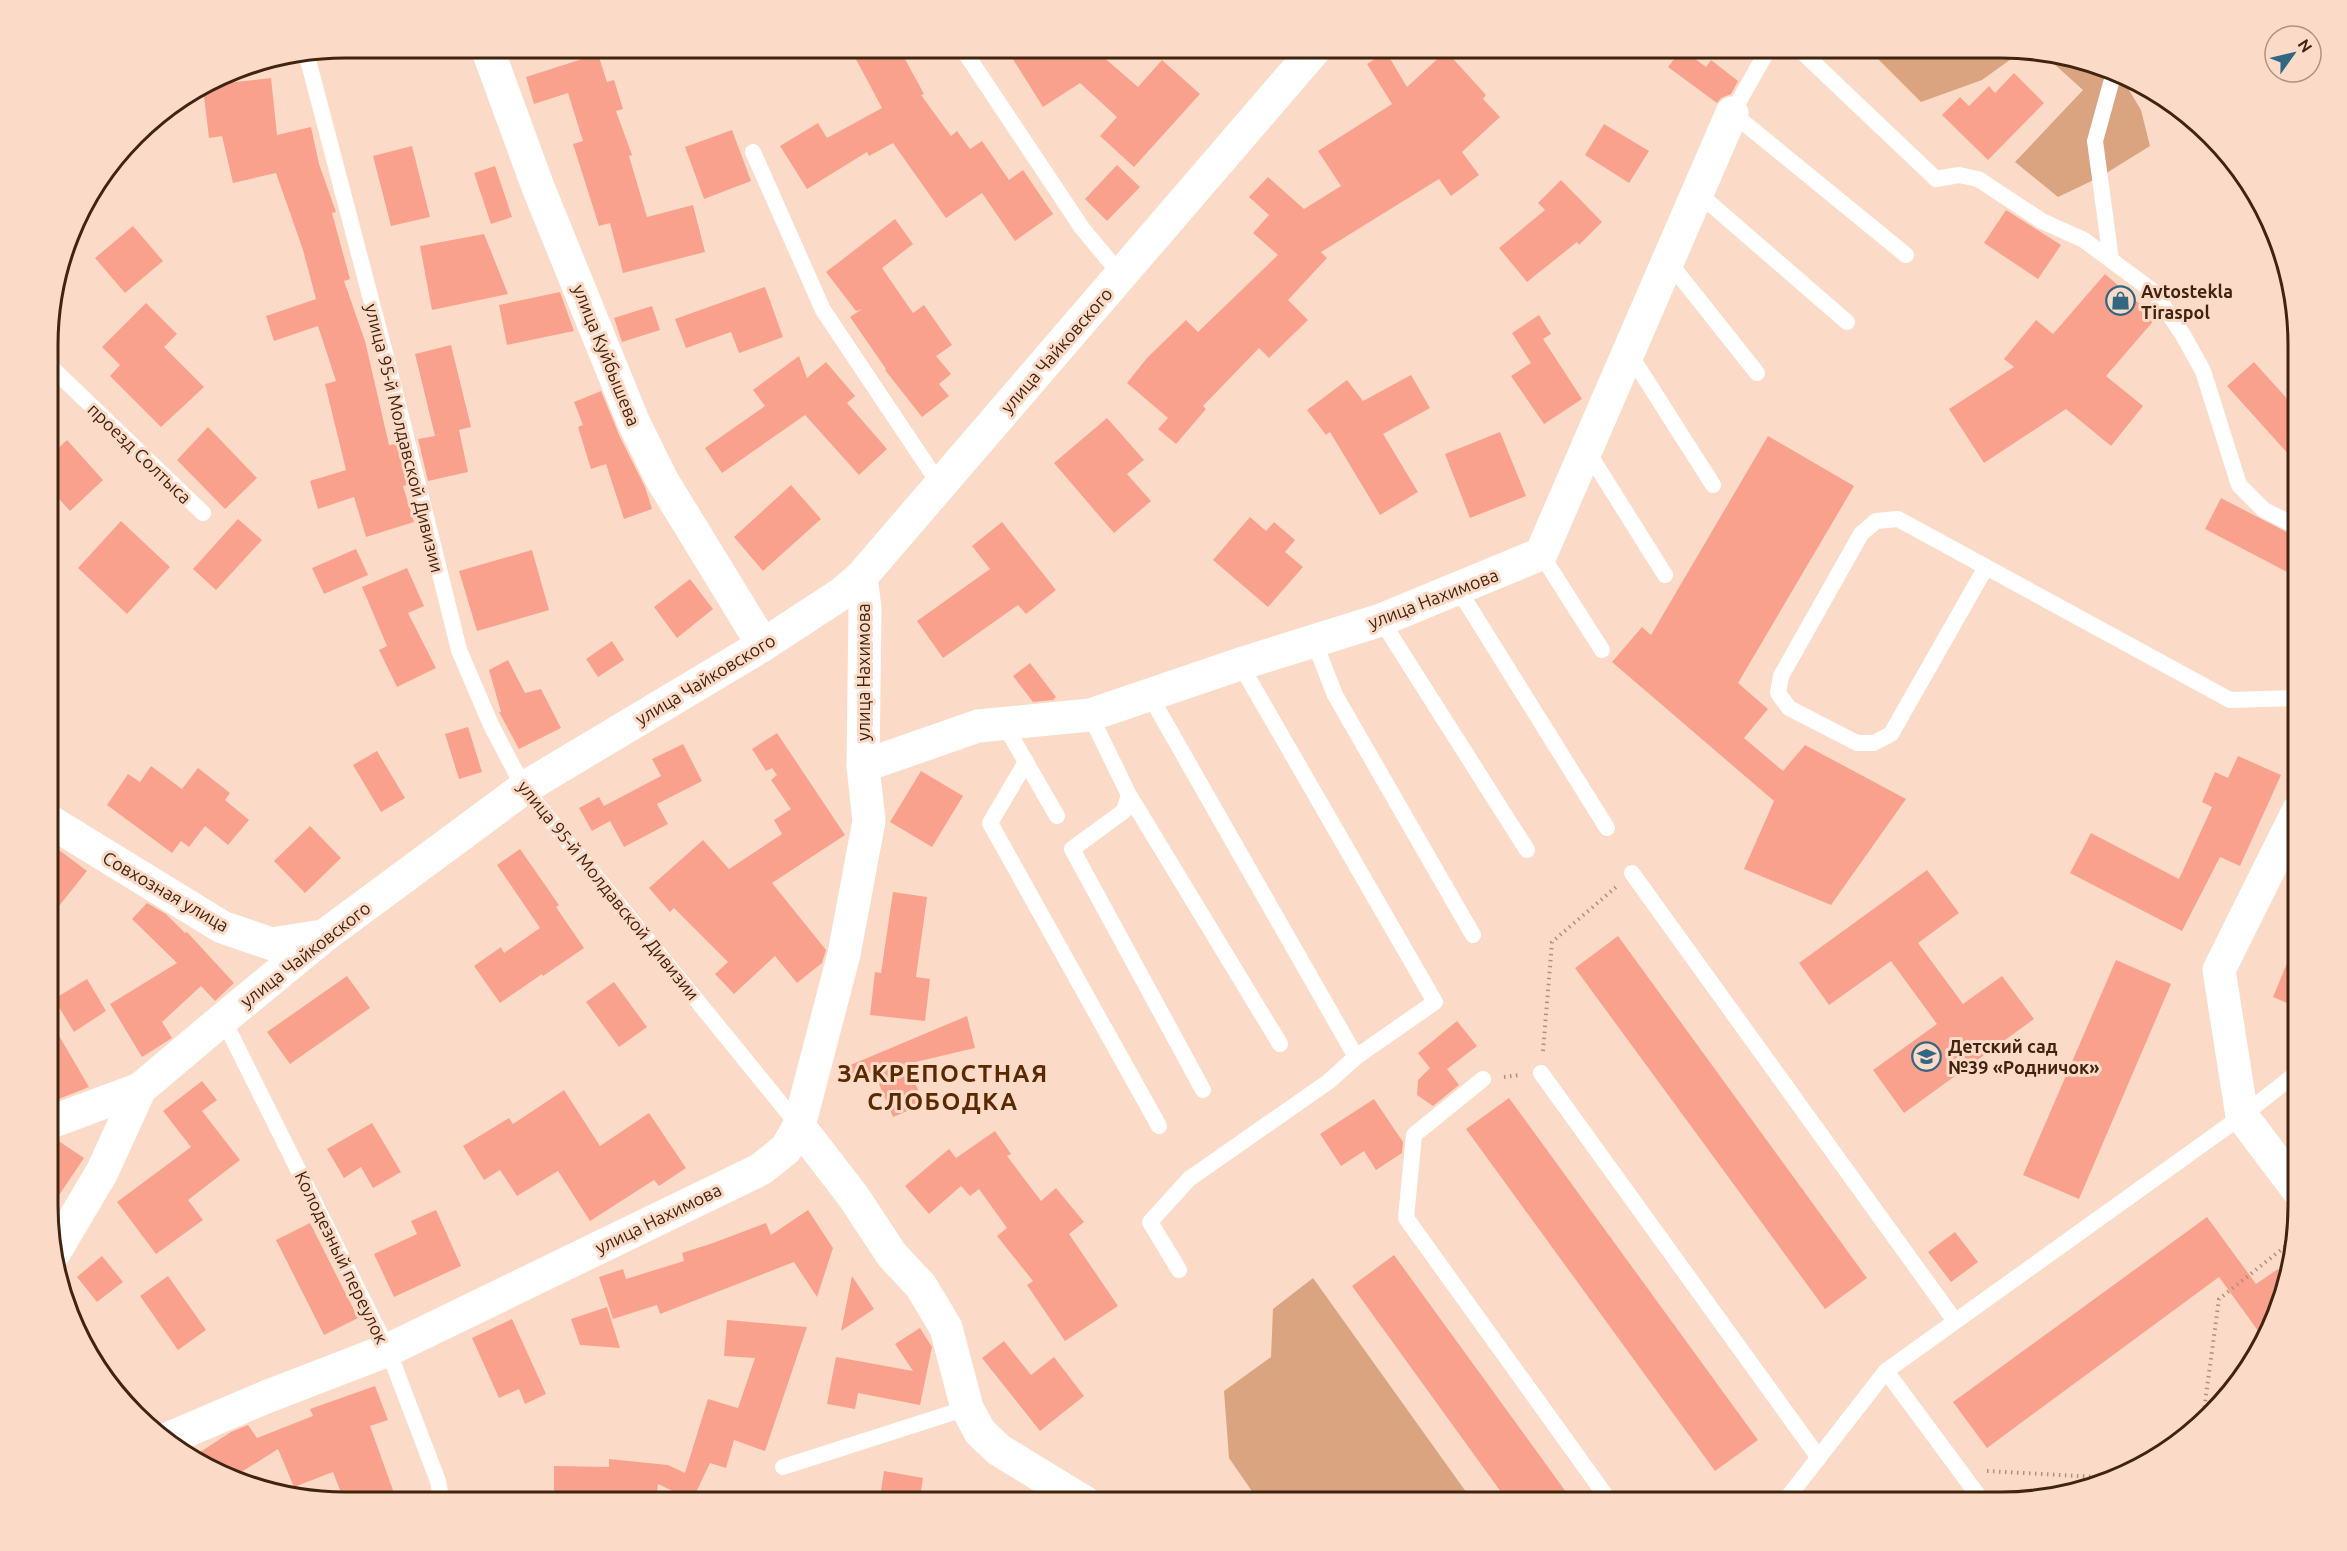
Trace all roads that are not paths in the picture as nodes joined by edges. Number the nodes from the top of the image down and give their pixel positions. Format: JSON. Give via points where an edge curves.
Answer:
{"nodes":[{"id":1,"x":491,"y":58,"type":"edge"},
{"id":2,"x":969,"y":58,"type":"edge"},
{"id":3,"x":1307,"y":58,"type":"edge"},
{"id":4,"x":1763,"y":58,"type":"edge"},
{"id":5,"x":1809,"y":58,"type":"edge"},
{"id":6,"x":308,"y":61,"type":"edge"},
{"id":7,"x":2112,"y":80,"type":"edge"},
{"id":8,"x":1732,"y":113,"type":"junction"},
{"id":9,"x":753,"y":152,"type":"dead end"},
{"id":10,"x":1698,"y":193,"type":"junction"},
{"id":11,"x":1906,"y":255,"type":"dead end"},
{"id":12,"x":2111,"y":260,"type":"junction"},
{"id":13,"x":1668,"y":261,"type":"junction"},
{"id":14,"x":1121,"y":275,"type":"junction"},
{"id":15,"x":1847,"y":322,"type":"dead end"},
{"id":16,"x":1629,"y":353,"type":"junction"},
{"id":17,"x":1757,"y":373,"type":"dead end"},
{"id":18,"x":58,"y":375,"type":"edge"},
{"id":19,"x":1586,"y":449,"type":"junction"},
{"id":20,"x":1713,"y":484,"type":"dead end"},
{"id":21,"x":940,"y":485,"type":"junction"},
{"id":22,"x":203,"y":513,"type":"dead end"},
{"id":23,"x":2288,"y":522,"type":"edge"},
{"id":24,"x":1541,"y":554,"type":"junction"},
{"id":25,"x":1986,"y":567,"type":"junction"},
{"id":26,"x":1665,"y":575,"type":"dead end"},
{"id":27,"x":861,"y":577,"type":"junction"},
{"id":28,"x":1458,"y":589,"type":"junction"},
{"id":29,"x":1381,"y":620,"type":"junction"},
{"id":30,"x":1314,"y":641,"type":"junction"},
{"id":31,"x":763,"y":645,"type":"junction"},
{"id":32,"x":1602,"y":650,"type":"dead end"},
{"id":33,"x":1240,"y":664,"type":"junction"},
{"id":34,"x":1150,"y":696,"type":"junction"},
{"id":35,"x":2288,"y":698,"type":"edge"},
{"id":36,"x":1090,"y":715,"type":"junction"},
{"id":37,"x":1004,"y":724,"type":"junction"},
{"id":38,"x":1026,"y":762,"type":"junction"},
{"id":39,"x":862,"y":766,"type":"junction"},
{"id":40,"x":524,"y":788,"type":"junction"},
{"id":41,"x":1129,"y":795,"type":"junction"},
{"id":42,"x":1058,"y":816,"type":"dead end"},
{"id":43,"x":58,"y":826,"type":"edge"},
{"id":44,"x":1607,"y":828,"type":"dead end"},
{"id":45,"x":2288,"y":831,"type":"edge"},
{"id":46,"x":1527,"y":850,"type":"dead end"},
{"id":47,"x":1632,"y":873,"type":"road end"},
{"id":48,"x":1473,"y":935,"type":"dead end"},
{"id":49,"x":324,"y":936,"type":"junction"},
{"id":50,"x":224,"y":1019,"type":"junction"},
{"id":51,"x":1280,"y":1044,"type":"dead end"},
{"id":52,"x":1356,"y":1057,"type":"junction"},
{"id":53,"x":1541,"y":1073,"type":"road end"},
{"id":54,"x":1483,"y":1079,"type":"road end"},
{"id":55,"x":2288,"y":1080,"type":"edge"},
{"id":56,"x":140,"y":1089,"type":"junction"},
{"id":57,"x":1203,"y":1090,"type":"dead end"},
{"id":58,"x":2242,"y":1116,"type":"junction"},
{"id":59,"x":58,"y":1119,"type":"edge"},
{"id":60,"x":799,"y":1126,"type":"junction"},
{"id":61,"x":1159,"y":1126,"type":"dead end"},
{"id":62,"x":2288,"y":1177,"type":"edge"},
{"id":63,"x":61,"y":1241,"type":"edge"},
{"id":64,"x":1179,"y":1270,"type":"dead end"},
{"id":65,"x":1955,"y":1322,"type":"junction"},
{"id":66,"x":388,"y":1350,"type":"junction"},
{"id":67,"x":1886,"y":1371,"type":"junction"},
{"id":68,"x":967,"y":1408,"type":"junction"},
{"id":69,"x":175,"y":1436,"type":"edge"},
{"id":70,"x":1819,"y":1458,"type":"junction"},
{"id":71,"x":783,"y":1467,"type":"dead end"},
{"id":72,"x":440,"y":1492,"type":"edge"},
{"id":73,"x":1068,"y":1492,"type":"edge"},
{"id":74,"x":1603,"y":1492,"type":"edge"},
{"id":75,"x":1792,"y":1492,"type":"edge"},
{"id":76,"x":1976,"y":1492,"type":"edge"}],
"edges":[{"from":1,"to":31,"type":"street","name":"улица Куйбышева","via":[[633,422],[662,480]]},
{"from":2,"to":14,"type":"lane","via":[[1082,228]]},
{"from":3,"to":14,"type":"street","name":"улица Чайковского"},
{"from":4,"to":8,"type":"lane"},
{"from":5,"to":12,"type":"lane","via":[[1936,179],[1959,175],[1978,179],[2042,221],[2084,240]]},
{"from":6,"to":40,"type":"lane","name":"улица 95-й Молдавской Дивизии","via":[[459,650],[490,725]]},
{"from":7,"to":12,"type":"lane","via":[[2095,141]]},
{"from":8,"to":10,"type":"street"},
{"from":8,"to":11,"type":"lane"},
{"from":9,"to":21,"type":"lane","via":[[823,310]]},
{"from":10,"to":13,"type":"street"},
{"from":10,"to":15,"type":"lane"},
{"from":12,"to":23,"type":"lane","via":[[2154,292],[2198,362],[2238,485],[2264,510]]},
{"from":13,"to":16,"type":"street"},
{"from":13,"to":17,"type":"lane"},
{"from":14,"to":21,"type":"street","name":"улица Чайковского"},
{"from":16,"to":19,"type":"street"},
{"from":16,"to":20,"type":"lane"},
{"from":18,"to":22,"type":"lane","name":"проезд Солтыса"},
{"from":19,"to":24,"type":"street"},
{"from":19,"to":26,"type":"lane"},
{"from":21,"to":27,"type":"street","name":"улица Чайковского"},
{"from":24,"to":28,"type":"street","name":"улица Нахимова"},
{"from":24,"to":32,"type":"lane"},
{"from":25,"to":25,"type":"lane","via":[[1898,519],[1876,521],[1861,534],[1781,676],[1778,693],[1789,708],[1857,743],[1874,743],[1891,734]]},
{"from":25,"to":35,"type":"lane","via":[[2230,700]]},
{"from":27,"to":31,"type":"street","name":"улица Чайковского"},
{"from":27,"to":39,"type":"street","name":"улица Нахимова","via":[[865,608]]},
{"from":28,"to":29,"type":"street","name":"улица Нахимова"},
{"from":28,"to":44,"type":"lane"},
{"from":29,"to":30,"type":"street","name":"улица Нахимова"},
{"from":29,"to":46,"type":"lane"},
{"from":30,"to":33,"type":"street","name":"улица Нахимова"},
{"from":30,"to":48,"type":"lane","via":[[1335,695]]},
{"from":31,"to":40,"type":"street","name":"улица Чайковского"},
{"from":33,"to":34,"type":"street","name":"улица Нахимова"},
{"from":33,"to":52,"type":"lane","via":[[1436,1002]]},
{"from":34,"to":36,"type":"street","name":"улица Нахимова"},
{"from":34,"to":52,"type":"lane"},
{"from":36,"to":37,"type":"street","name":"улица Нахимова"},
{"from":36,"to":41,"type":"lane"},
{"from":37,"to":38,"type":"lane"},
{"from":37,"to":39,"type":"street","name":"улица Нахимова","via":[[978,726]]},
{"from":38,"to":42,"type":"lane"},
{"from":38,"to":61,"type":"lane","via":[[990,823]]},
{"from":39,"to":60,"type":"street","name":"улица Нахимова","via":[[867,832],[844,954]]},
{"from":40,"to":49,"type":"street","name":"улица Чайковского"},
{"from":40,"to":60,"type":"lane","name":"улица 95-й Молдавской Дивизии"},
{"from":41,"to":51,"type":"lane"},
{"from":41,"to":57,"type":"lane","via":[[1124,811],[1072,849]]},
{"from":43,"to":49,"type":"street","name":"Совхозная улица","via":[[222,927],[272,944]]},
{"from":45,"to":58,"type":"street","via":[[2219,970]]},
{"from":47,"to":65,"type":"lane"},
{"from":49,"to":50,"type":"street","name":"улица Чайковского"},
{"from":50,"to":56,"type":"street","name":"улица Чайковского"},
{"from":50,"to":66,"type":"lane","name":"Колодезный переулок"},
{"from":52,"to":64,"type":"lane","via":[[1328,1082],[1189,1179],[1150,1222]]},
{"from":53,"to":70,"type":"lane"},
{"from":54,"to":74,"type":"lane","via":[[1414,1135],[1406,1218]]},
{"from":55,"to":58,"type":"lane"},
{"from":56,"to":59,"type":"street"},
{"from":56,"to":63,"type":"street","name":"улица Чайковского","via":[[102,1172]]},
{"from":58,"to":62,"type":"street"},
{"from":58,"to":65,"type":"lane"},
{"from":60,"to":66,"type":"street","name":"улица Нахимова","via":[[786,1149],[761,1169]]},
{"from":60,"to":68,"type":"street","name":"улица 95-й Молдавской Дивизии","via":[[853,1196],[891,1255],[921,1286],[946,1328]]},
{"from":65,"to":67,"type":"lane"},
{"from":66,"to":69,"type":"street","name":"улица Нахимова"},
{"from":66,"to":72,"type":"lane","name":"Колодезный переулок"},
{"from":67,"to":70,"type":"lane"},
{"from":67,"to":76,"type":"lane"},
{"from":68,"to":71,"type":"lane"},
{"from":68,"to":73,"type":"street","name":"улица 95-й Молдавской Дивизии","via":[[980,1432],[999,1450]]},
{"from":70,"to":75,"type":"lane"}]}
